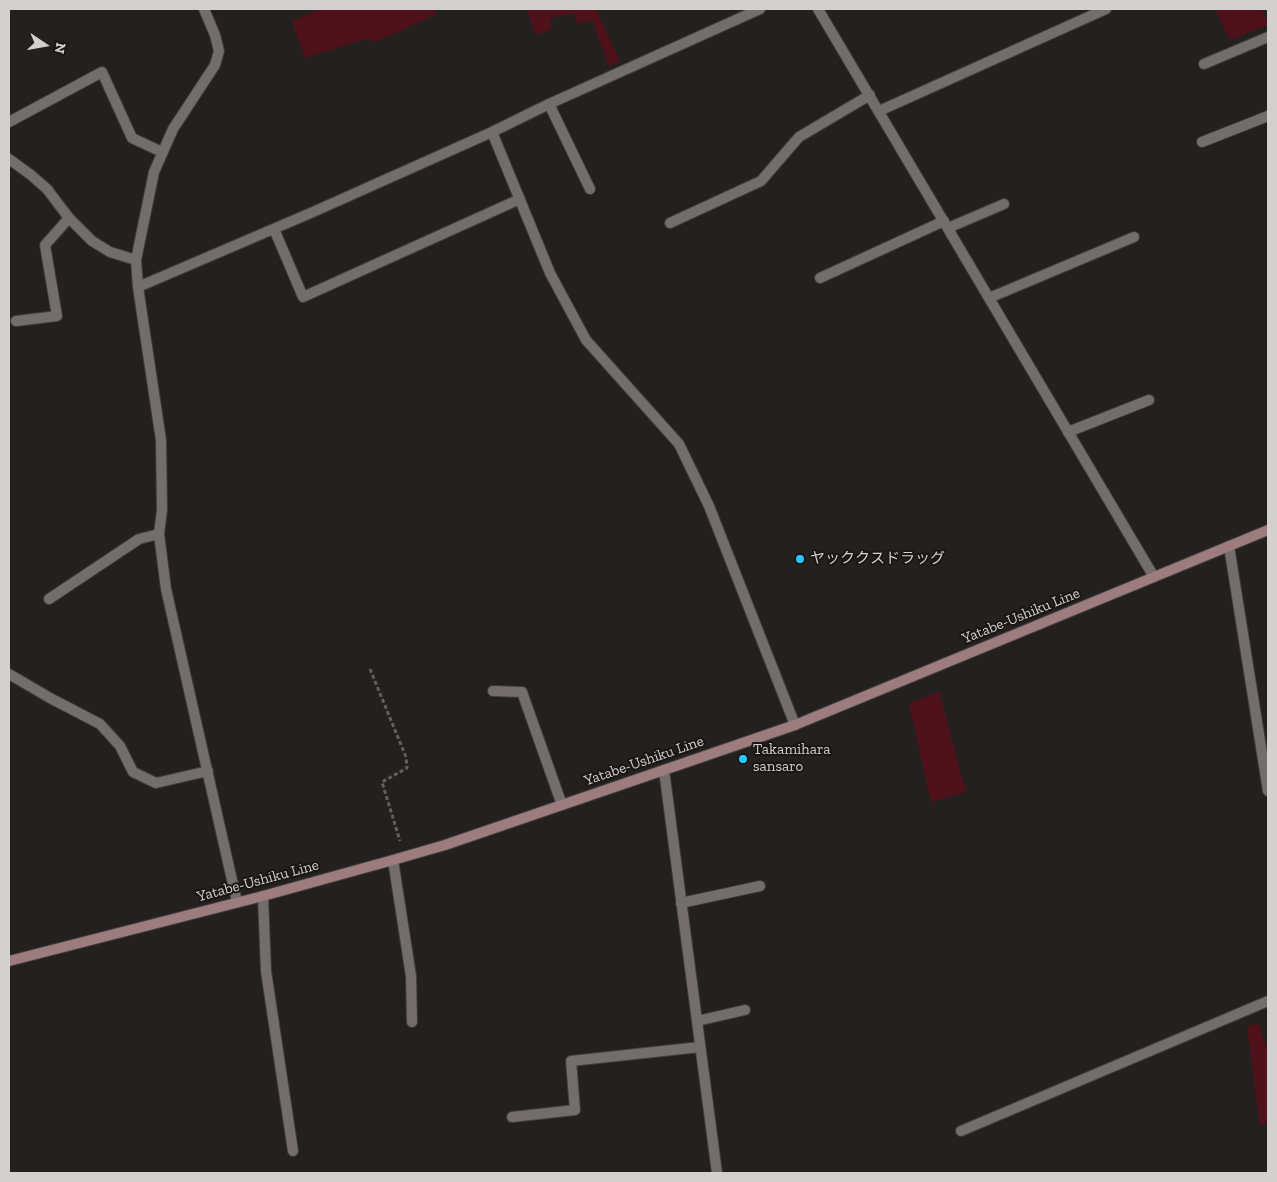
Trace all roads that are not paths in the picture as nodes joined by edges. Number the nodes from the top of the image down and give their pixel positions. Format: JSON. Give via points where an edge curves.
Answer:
{"nodes":[{"id":1,"x":204,"y":9,"type":"edge"},
{"id":2,"x":760,"y":9,"type":"edge"},
{"id":3,"x":818,"y":9,"type":"edge"},
{"id":4,"x":1078,"y":9,"type":"edge"},
{"id":5,"x":1106,"y":9,"type":"edge"},
{"id":6,"x":1083,"y":19,"type":"junction"},
{"id":7,"x":1268,"y":36,"type":"edge"},
{"id":8,"x":1204,"y":64,"type":"dead end"},
{"id":9,"x":870,"y":95,"type":"junction"},
{"id":10,"x":549,"y":104,"type":"junction"},
{"id":11,"x":879,"y":111,"type":"junction"},
{"id":12,"x":1268,"y":116,"type":"edge"},
{"id":13,"x":9,"y":122,"type":"edge"},
{"id":14,"x":492,"y":132,"type":"junction"},
{"id":15,"x":1202,"y":142,"type":"dead end"},
{"id":16,"x":162,"y":152,"type":"junction"},
{"id":17,"x":9,"y":159,"type":"edge"},
{"id":18,"x":590,"y":190,"type":"dead end"},
{"id":19,"x":520,"y":199,"type":"junction"},
{"id":20,"x":1004,"y":204,"type":"dead end"},
{"id":21,"x":69,"y":218,"type":"junction"},
{"id":22,"x":670,"y":223,"type":"dead end"},
{"id":23,"x":946,"y":225,"type":"junction"},
{"id":24,"x":274,"y":229,"type":"junction"},
{"id":25,"x":1134,"y":237,"type":"dead end"},
{"id":26,"x":136,"y":260,"type":"junction"},
{"id":27,"x":820,"y":278,"type":"dead end"},
{"id":28,"x":138,"y":287,"type":"junction"},
{"id":29,"x":989,"y":298,"type":"junction"},
{"id":30,"x":16,"y":321,"type":"dead end"},
{"id":31,"x":1149,"y":400,"type":"dead end"},
{"id":32,"x":1068,"y":432,"type":"junction"},
{"id":33,"x":1268,"y":530,"type":"edge"},
{"id":34,"x":159,"y":534,"type":"junction"},
{"id":35,"x":1229,"y":546,"type":"junction"},
{"id":36,"x":1154,"y":577,"type":"junction"},
{"id":37,"x":49,"y":599,"type":"dead end"},
{"id":38,"x":9,"y":674,"type":"edge"},
{"id":39,"x":493,"y":691,"type":"dead end"},
{"id":40,"x":795,"y":725,"type":"junction"},
{"id":41,"x":664,"y":770,"type":"junction"},
{"id":42,"x":208,"y":771,"type":"junction"},
{"id":43,"x":1268,"y":791,"type":"edge"},
{"id":44,"x":562,"y":805,"type":"junction"},
{"id":45,"x":393,"y":860,"type":"junction"},
{"id":46,"x":760,"y":886,"type":"dead end"},
{"id":47,"x":263,"y":896,"type":"junction"},
{"id":48,"x":237,"y":902,"type":"junction"},
{"id":49,"x":682,"y":903,"type":"junction"},
{"id":50,"x":9,"y":961,"type":"edge"},
{"id":51,"x":1268,"y":1001,"type":"edge"},
{"id":52,"x":745,"y":1010,"type":"dead end"},
{"id":53,"x":697,"y":1021,"type":"junction"},
{"id":54,"x":412,"y":1022,"type":"dead end"},
{"id":55,"x":700,"y":1047,"type":"junction"},
{"id":56,"x":512,"y":1117,"type":"dead end"},
{"id":57,"x":961,"y":1131,"type":"dead end"},
{"id":58,"x":293,"y":1151,"type":"dead end"},
{"id":59,"x":717,"y":1173,"type":"edge"}],
"edges":[{"from":1,"to":16,"type":"street","via":[[219,51],[215,65],[173,129]]},
{"from":2,"to":10,"type":"street"},
{"from":3,"to":9,"type":"street"},
{"from":4,"to":6,"type":"street"},
{"from":5,"to":6,"type":"street"},
{"from":6,"to":11,"type":"street"},
{"from":7,"to":8,"type":"street"},
{"from":9,"to":11,"type":"street"},
{"from":9,"to":22,"type":"street","via":[[799,137],[761,181]]},
{"from":10,"to":14,"type":"street"},
{"from":10,"to":18,"type":"street"},
{"from":11,"to":23,"type":"street"},
{"from":12,"to":15,"type":"street"},
{"from":13,"to":16,"type":"street","via":[[102,72],[132,138]]},
{"from":14,"to":19,"type":"street"},
{"from":14,"to":24,"type":"street"},
{"from":16,"to":26,"type":"street","via":[[154,172]]},
{"from":17,"to":21,"type":"street","via":[[47,189]]},
{"from":19,"to":24,"type":"street","via":[[303,297]]},
{"from":19,"to":40,"type":"street","via":[[550,273],[586,340],[679,444],[709,506]]},
{"from":20,"to":23,"type":"street"},
{"from":21,"to":26,"type":"street","via":[[92,241],[110,252]]},
{"from":21,"to":30,"type":"street","via":[[45,245],[56,316]]},
{"from":23,"to":27,"type":"street"},
{"from":23,"to":29,"type":"street"},
{"from":24,"to":28,"type":"street"},
{"from":25,"to":29,"type":"street"},
{"from":26,"to":28,"type":"street"},
{"from":28,"to":34,"type":"street","via":[[160,440],[162,510]]},
{"from":29,"to":32,"type":"street"},
{"from":31,"to":32,"type":"street"},
{"from":32,"to":36,"type":"street"},
{"from":33,"to":35,"type":"main road","name":"Yatabe-Ushiku Line"},
{"from":34,"to":37,"type":"street","via":[[140,539]]},
{"from":34,"to":42,"type":"street","via":[[166,589]]},
{"from":35,"to":36,"type":"main road","name":"Yatabe-Ushiku Line"},
{"from":35,"to":43,"type":"street"},
{"from":36,"to":40,"type":"main road","name":"Yatabe-Ushiku Line"},
{"from":38,"to":42,"type":"street","via":[[100,724],[120,746],[133,772],[156,783]]},
{"from":39,"to":44,"type":"street","via":[[522,692]]},
{"from":40,"to":41,"type":"main road","name":"Yatabe-Ushiku Line"},
{"from":41,"to":44,"type":"main road","name":"Yatabe-Ushiku Line"},
{"from":41,"to":49,"type":"street"},
{"from":42,"to":48,"type":"street"},
{"from":44,"to":45,"type":"main road","name":"Yatabe-Ushiku Line"},
{"from":45,"to":47,"type":"main road","name":"Yatabe-Ushiku Line"},
{"from":45,"to":54,"type":"street","via":[[411,976]]},
{"from":46,"to":49,"type":"street"},
{"from":47,"to":48,"type":"main road","name":"Yatabe-Ushiku Line"},
{"from":47,"to":58,"type":"street","via":[[266,972]]},
{"from":48,"to":50,"type":"main road","name":"Yatabe-Ushiku Line"},
{"from":49,"to":53,"type":"street"},
{"from":51,"to":57,"type":"street"},
{"from":52,"to":53,"type":"street"},
{"from":53,"to":55,"type":"street"},
{"from":55,"to":56,"type":"street","via":[[571,1060],[575,1110]]},
{"from":55,"to":59,"type":"street"}]}
